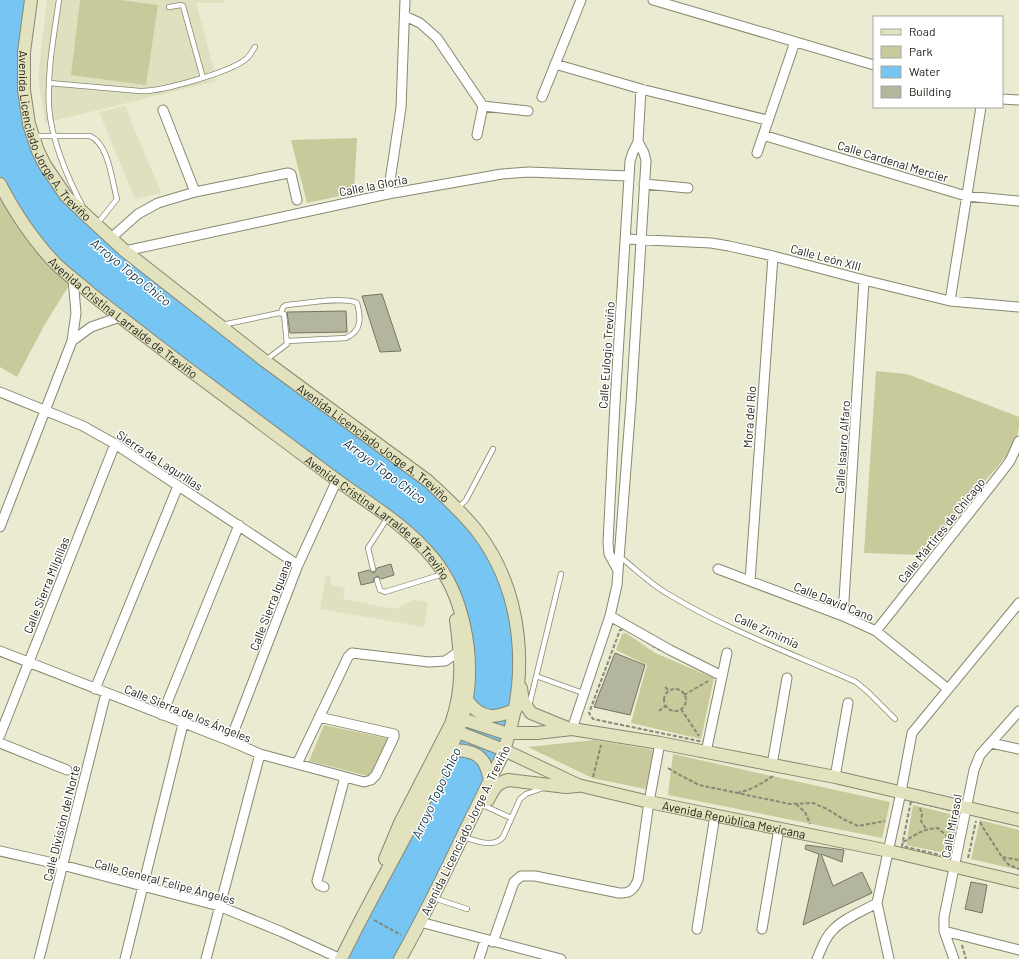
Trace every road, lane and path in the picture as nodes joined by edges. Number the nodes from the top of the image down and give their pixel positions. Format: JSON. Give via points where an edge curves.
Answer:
{"nodes":[{"id":1,"x":31,"y":0,"type":"edge"},
{"id":2,"x":59,"y":0,"type":"edge"},
{"id":3,"x":405,"y":0,"type":"edge"},
{"id":4,"x":581,"y":0,"type":"edge"},
{"id":5,"x":653,"y":0,"type":"edge"},
{"id":6,"x":169,"y":7,"type":"dead end"},
{"id":7,"x":405,"y":16,"type":"junction"},
{"id":8,"x":795,"y":42,"type":"junction"},
{"id":9,"x":255,"y":47,"type":"dead end"},
{"id":10,"x":555,"y":64,"type":"junction"},
{"id":11,"x":873,"y":66,"type":"edge"},
{"id":12,"x":203,"y":78,"type":"junction"},
{"id":13,"x":49,"y":83,"type":"junction"},
{"id":14,"x":641,"y":88,"type":"junction"},
{"id":15,"x":542,"y":97,"type":"dead end"},
{"id":16,"x":1003,"y":98,"type":"edge"},
{"id":17,"x":1019,"y":100,"type":"edge"},
{"id":18,"x":483,"y":106,"type":"junction"},
{"id":19,"x":981,"y":108,"type":"edge"},
{"id":20,"x":163,"y":110,"type":"dead end"},
{"id":21,"x":528,"y":111,"type":"dead end"},
{"id":22,"x":767,"y":120,"type":"junction"},
{"id":23,"x":477,"y":135,"type":"dead end"},
{"id":24,"x":763,"y":135,"type":"junction"},
{"id":25,"x":33,"y":136,"type":"junction"},
{"id":26,"x":55,"y":136,"type":"junction"},
{"id":27,"x":638,"y":142,"type":"junction"},
{"id":28,"x":757,"y":153,"type":"dead end"},
{"id":29,"x":629,"y":176,"type":"junction"},
{"id":30,"x":0,"y":184,"type":"edge"},
{"id":31,"x":644,"y":184,"type":"junction"},
{"id":32,"x":688,"y":188,"type":"dead end"},
{"id":33,"x":195,"y":192,"type":"junction"},
{"id":34,"x":388,"y":194,"type":"junction"},
{"id":35,"x":966,"y":196,"type":"junction"},
{"id":36,"x":297,"y":200,"type":"dead end"},
{"id":37,"x":1019,"y":201,"type":"edge"},
{"id":38,"x":92,"y":221,"type":"junction"},
{"id":39,"x":111,"y":238,"type":"junction"},
{"id":40,"x":626,"y":238,"type":"junction"},
{"id":41,"x":641,"y":239,"type":"junction"},
{"id":42,"x":124,"y":251,"type":"junction"},
{"id":43,"x":773,"y":256,"type":"junction"},
{"id":44,"x":73,"y":279,"type":"junction"},
{"id":45,"x":864,"y":280,"type":"junction"},
{"id":46,"x":950,"y":301,"type":"junction"},
{"id":47,"x":1019,"y":308,"type":"edge"},
{"id":48,"x":281,"y":313,"type":"junction"},
{"id":49,"x":120,"y":317,"type":"junction"},
{"id":50,"x":220,"y":326,"type":"junction"},
{"id":51,"x":287,"y":341,"type":"junction"},
{"id":52,"x":72,"y":342,"type":"junction"},
{"id":53,"x":265,"y":361,"type":"junction"},
{"id":54,"x":0,"y":392,"type":"edge"},
{"id":55,"x":615,"y":403,"type":"junction"},
{"id":56,"x":631,"y":403,"type":"junction"},
{"id":57,"x":46,"y":410,"type":"junction"},
{"id":58,"x":1019,"y":441,"type":"edge"},
{"id":59,"x":115,"y":444,"type":"junction"},
{"id":60,"x":493,"y":449,"type":"dead end"},
{"id":61,"x":337,"y":480,"type":"junction"},
{"id":62,"x":178,"y":486,"type":"junction"},
{"id":63,"x":457,"y":509,"type":"junction"},
{"id":64,"x":388,"y":517,"type":"junction"},
{"id":65,"x":239,"y":525,"type":"junction"},
{"id":66,"x":0,"y":527,"type":"edge"},
{"id":67,"x":609,"y":554,"type":"junction"},
{"id":68,"x":619,"y":556,"type":"junction"},
{"id":69,"x":298,"y":565,"type":"junction"},
{"id":70,"x":373,"y":569,"type":"dead end"},
{"id":71,"x":718,"y":569,"type":"dead end"},
{"id":72,"x":618,"y":570,"type":"junction"},
{"id":73,"x":444,"y":574,"type":"junction"},
{"id":74,"x":561,"y":574,"type":"dead end"},
{"id":75,"x":377,"y":580,"type":"dead end"},
{"id":76,"x":750,"y":581,"type":"junction"},
{"id":77,"x":452,"y":591,"type":"junction"},
{"id":78,"x":1019,"y":603,"type":"edge"},
{"id":79,"x":610,"y":616,"type":"junction"},
{"id":80,"x":843,"y":616,"type":"junction"},
{"id":81,"x":876,"y":630,"type":"junction"},
{"id":82,"x":0,"y":651,"type":"edge"},
{"id":83,"x":460,"y":651,"type":"junction"},
{"id":84,"x":727,"y":653,"type":"dead end"},
{"id":85,"x":28,"y":663,"type":"junction"},
{"id":86,"x":536,"y":676,"type":"junction"},
{"id":87,"x":720,"y":676,"type":"junction"},
{"id":88,"x":520,"y":677,"type":"junction"},
{"id":89,"x":787,"y":678,"type":"dead end"},
{"id":90,"x":666,"y":687,"type":"dead end"},
{"id":91,"x":95,"y":689,"type":"junction"},
{"id":92,"x":948,"y":690,"type":"junction"},
{"id":93,"x":669,"y":691,"type":"junction"},
{"id":94,"x":106,"y":693,"type":"junction"},
{"id":95,"x":583,"y":693,"type":"junction"},
{"id":96,"x":684,"y":695,"type":"junction"},
{"id":97,"x":469,"y":703,"type":"junction"},
{"id":98,"x":848,"y":703,"type":"dead end"},
{"id":99,"x":666,"y":706,"type":"junction"},
{"id":100,"x":516,"y":709,"type":"junction"},
{"id":101,"x":681,"y":709,"type":"junction"},
{"id":102,"x":528,"y":710,"type":"junction"},
{"id":103,"x":659,"y":711,"type":"dead end"},
{"id":104,"x":1019,"y":711,"type":"edge"},
{"id":105,"x":162,"y":715,"type":"junction"},
{"id":106,"x":319,"y":717,"type":"junction"},
{"id":107,"x":895,"y":719,"type":"dead end"},
{"id":108,"x":465,"y":720,"type":"junction"},
{"id":109,"x":183,"y":724,"type":"junction"},
{"id":110,"x":572,"y":729,"type":"junction"},
{"id":111,"x":505,"y":732,"type":"junction"},
{"id":112,"x":461,"y":733,"type":"junction"},
{"id":113,"x":0,"y":736,"type":"edge"},
{"id":114,"x":230,"y":741,"type":"junction"},
{"id":115,"x":0,"y":743,"type":"edge"},
{"id":116,"x":660,"y":743,"type":"junction"},
{"id":117,"x":991,"y":743,"type":"junction"},
{"id":118,"x":601,"y":744,"type":"dead end"},
{"id":119,"x":705,"y":747,"type":"junction"},
{"id":120,"x":500,"y":748,"type":"junction"},
{"id":121,"x":1019,"y":749,"type":"edge"},
{"id":122,"x":451,"y":752,"type":"junction"},
{"id":123,"x":260,"y":754,"type":"junction"},
{"id":124,"x":669,"y":762,"type":"dead end"},
{"id":125,"x":297,"y":764,"type":"junction"},
{"id":126,"x":668,"y":768,"type":"junction"},
{"id":127,"x":771,"y":769,"type":"junction"},
{"id":128,"x":67,"y":770,"type":"dead end"},
{"id":129,"x":489,"y":774,"type":"junction"},
{"id":130,"x":667,"y":775,"type":"dead end"},
{"id":131,"x":345,"y":777,"type":"junction"},
{"id":132,"x":834,"y":777,"type":"junction"},
{"id":133,"x":591,"y":782,"type":"dead end"},
{"id":134,"x":553,"y":785,"type":"junction"},
{"id":135,"x":578,"y":785,"type":"junction"},
{"id":136,"x":902,"y":792,"type":"junction"},
{"id":137,"x":736,"y":793,"type":"junction"},
{"id":138,"x":649,"y":802,"type":"junction"},
{"id":139,"x":914,"y":802,"type":"junction"},
{"id":140,"x":796,"y":804,"type":"junction"},
{"id":141,"x":485,"y":806,"type":"junction"},
{"id":142,"x":966,"y":807,"type":"junction"},
{"id":143,"x":715,"y":815,"type":"junction"},
{"id":144,"x":977,"y":816,"type":"dead end"},
{"id":145,"x":473,"y":817,"type":"junction"},
{"id":146,"x":511,"y":818,"type":"junction"},
{"id":147,"x":890,"y":820,"type":"dead end"},
{"id":148,"x":980,"y":820,"type":"dead end"},
{"id":149,"x":1019,"y":820,"type":"edge"},
{"id":150,"x":810,"y":827,"type":"dead end"},
{"id":151,"x":779,"y":828,"type":"junction"},
{"id":152,"x":926,"y":829,"type":"junction"},
{"id":153,"x":463,"y":837,"type":"junction"},
{"id":154,"x":903,"y":842,"type":"junction"},
{"id":155,"x":956,"y":842,"type":"junction"},
{"id":156,"x":0,"y":851,"type":"edge"},
{"id":157,"x":889,"y":851,"type":"junction"},
{"id":158,"x":1002,"y":857,"type":"junction"},
{"id":159,"x":1019,"y":860,"type":"edge"},
{"id":160,"x":967,"y":862,"type":"dead end"},
{"id":161,"x":62,"y":865,"type":"junction"},
{"id":162,"x":955,"y":866,"type":"junction"},
{"id":163,"x":1019,"y":869,"type":"edge"},
{"id":164,"x":1019,"y":882,"type":"edge"},
{"id":165,"x":321,"y":884,"type":"dead end"},
{"id":166,"x":378,"y":885,"type":"junction"},
{"id":167,"x":142,"y":886,"type":"junction"},
{"id":168,"x":433,"y":897,"type":"junction"},
{"id":169,"x":877,"y":902,"type":"junction"},
{"id":170,"x":219,"y":906,"type":"junction"},
{"id":171,"x":467,"y":909,"type":"dead end"},
{"id":172,"x":373,"y":920,"type":"dead end"},
{"id":173,"x":420,"y":922,"type":"junction"},
{"id":174,"x":762,"y":929,"type":"dead end"},
{"id":175,"x":697,"y":930,"type":"dead end"},
{"id":176,"x":944,"y":931,"type":"junction"},
{"id":177,"x":404,"y":937,"type":"dead end"},
{"id":178,"x":489,"y":941,"type":"junction"},
{"id":179,"x":1019,"y":950,"type":"edge"},
{"id":180,"x":39,"y":959,"type":"edge"},
{"id":181,"x":125,"y":959,"type":"edge"},
{"id":182,"x":206,"y":959,"type":"edge"},
{"id":183,"x":341,"y":959,"type":"edge"},
{"id":184,"x":400,"y":959,"type":"edge"},
{"id":185,"x":479,"y":959,"type":"edge"},
{"id":186,"x":560,"y":959,"type":"edge"},
{"id":187,"x":817,"y":959,"type":"edge"},
{"id":188,"x":889,"y":959,"type":"edge"},
{"id":189,"x":954,"y":959,"type":"edge"}],
"edges":[{"from":1,"to":25,"type":"main road","name":"Avenida Licenciado Jorge A. Treviño","via":[[24,52],[24,90]]},
{"from":2,"to":13,"type":"lane"},
{"from":3,"to":7,"type":"street"},
{"from":4,"to":10,"type":"street"},
{"from":5,"to":8,"type":"street"},
{"from":6,"to":12,"type":"lane","via":[[183,6]]},
{"from":7,"to":18,"type":"street","via":[[420,23],[437,38]]},
{"from":7,"to":34,"type":"street","via":[[400,115]]},
{"from":8,"to":11,"type":"street"},
{"from":8,"to":22,"type":"street"},
{"from":9,"to":12,"type":"lane","via":[[247,59],[237,65]]},
{"from":10,"to":14,"type":"street"},
{"from":10,"to":15,"type":"street"},
{"from":12,"to":13,"type":"lane","via":[[146,92]]},
{"from":13,"to":26,"type":"lane","via":[[49,108]]},
{"from":14,"to":22,"type":"street"},
{"from":14,"to":27,"type":"street","name":"Calle Eulogio Treviño"},
{"from":16,"to":17,"type":"street"},
{"from":18,"to":21,"type":"street"},
{"from":18,"to":23,"type":"street"},
{"from":19,"to":35,"type":"street"},
{"from":20,"to":33,"type":"street"},
{"from":22,"to":24,"type":"street"},
{"from":24,"to":28,"type":"street"},
{"from":24,"to":35,"type":"street","name":"Calle Cardenal Mercier"},
{"from":25,"to":26,"type":"lane"},
{"from":25,"to":38,"type":"main road","name":"Avenida Licenciado Jorge A. Treviño","via":[[38,151],[66,196]]},
{"from":26,"to":38,"type":"lane","via":[[66,169]]},
{"from":26,"to":38,"type":"lane","via":[[90,136],[95,138],[104,154],[117,200]]},
{"from":27,"to":29,"type":"street","name":"Calle Eulogio Treviño","via":[[631,156]]},
{"from":27,"to":31,"type":"street","name":"Calle Eulogio Treviño","via":[[645,157]]},
{"from":29,"to":34,"type":"street","name":"Calle la Gloria","via":[[520,172]]},
{"from":29,"to":40,"type":"street","name":"Calle Eulogio Treviño"},
{"from":30,"to":44,"type":"main road","name":"Avenida Cristina Larralde de Treviño","via":[[16,213],[37,242]]},
{"from":31,"to":32,"type":"street"},
{"from":31,"to":41,"type":"street","name":"Calle Eulogio Treviño"},
{"from":33,"to":36,"type":"street","via":[[290,173]]},
{"from":33,"to":39,"type":"street","via":[[148,208],[130,220]]},
{"from":34,"to":42,"type":"street","name":"Calle la Gloria"},
{"from":35,"to":37,"type":"street","name":"Calle Cardenal Mercier"},
{"from":35,"to":46,"type":"street"},
{"from":38,"to":39,"type":"main road","name":"Avenida Licenciado Jorge A. Treviño"},
{"from":39,"to":42,"type":"main road","name":"Avenida Licenciado Jorge A. Treviño"},
{"from":40,"to":41,"type":"street","name":"Calle León XIII"},
{"from":40,"to":55,"type":"street","name":"Calle Eulogio Treviño"},
{"from":41,"to":43,"type":"street","name":"Calle León XIII","via":[[711,244]]},
{"from":41,"to":56,"type":"street","name":"Calle Eulogio Treviño"},
{"from":42,"to":50,"type":"main road","name":"Avenida Licenciado Jorge A. Treviño"},
{"from":43,"to":45,"type":"street","name":"Calle León XIII"},
{"from":43,"to":76,"type":"street","name":"Mora del Río"},
{"from":44,"to":49,"type":"main road","name":"Avenida Cristina Larralde de Treviño"},
{"from":44,"to":52,"type":"street","via":[[76,314]]},
{"from":45,"to":46,"type":"street","name":"Calle León XIII"},
{"from":45,"to":80,"type":"street","name":"Calle Isauro Alfaro"},
{"from":46,"to":47,"type":"street","name":"Calle León XIII"},
{"from":48,"to":50,"type":"lane"},
{"from":48,"to":51,"type":"lane","via":[[284,315]]},
{"from":48,"to":51,"type":"lane","via":[[286,305],[352,300],[357,303],[360,316],[358,328],[353,335],[346,338]]},
{"from":49,"to":52,"type":"street","via":[[91,327]]},
{"from":49,"to":61,"type":"main road","name":"Avenida Cristina Larralde de Treviño"},
{"from":50,"to":53,"type":"main road","name":"Avenida Licenciado Jorge A. Treviño"},
{"from":51,"to":53,"type":"lane","via":[[286,345]]},
{"from":52,"to":57,"type":"street"},
{"from":53,"to":63,"type":"main road","name":"Avenida Licenciado Jorge A. Treviño","via":[[428,481]]},
{"from":54,"to":57,"type":"street","name":"Sierra de Lagurillas"},
{"from":55,"to":56,"type":"street"},
{"from":55,"to":67,"type":"street","name":"Calle Eulogio Treviño"},
{"from":56,"to":68,"type":"street","name":"Calle Eulogio Treviño"},
{"from":57,"to":59,"type":"street","name":"Sierra de Lagurillas","via":[[83,426]]},
{"from":57,"to":66,"type":"street"},
{"from":58,"to":81,"type":"street","name":"Calle Mártires de Chicago","via":[[1010,461]]},
{"from":59,"to":62,"type":"street","name":"Sierra de Lagurillas"},
{"from":59,"to":85,"type":"street","name":"Calle Sierra Milpillas"},
{"from":60,"to":63,"type":"lane","via":[[466,500]]},
{"from":61,"to":64,"type":"main road","name":"Avenida Cristina Larralde de Treviño"},
{"from":61,"to":69,"type":"street","name":"Calle Sierra Iguana"},
{"from":62,"to":65,"type":"street","name":"Sierra de Lagurillas"},
{"from":62,"to":91,"type":"street"},
{"from":63,"to":88,"type":"main road","name":"Avenida Licenciado Jorge A. Treviño","via":[[477,531],[493,556],[513,603],[519,640]]},
{"from":64,"to":70,"type":"lane","via":[[368,548]]},
{"from":64,"to":73,"type":"main road","name":"Avenida Cristina Larralde de Treviño","via":[[416,540]]},
{"from":65,"to":69,"type":"street","name":"Sierra de Lagurillas"},
{"from":65,"to":105,"type":"street"},
{"from":67,"to":68,"type":"lane","name":"Calle Zimimia"},
{"from":67,"to":72,"type":"street","name":"Calle Eulogio Treviño"},
{"from":68,"to":72,"type":"street","name":"Calle Eulogio Treviño"},
{"from":68,"to":107,"type":"lane","name":"Calle Zimimia","via":[[651,583],[691,607],[856,682]]},
{"from":69,"to":114,"type":"street","name":"Calle Sierra Iguana"},
{"from":71,"to":76,"type":"street","name":"Calle David Cano"},
{"from":72,"to":79,"type":"street","name":"Calle Eulogio Treviño"},
{"from":73,"to":75,"type":"lane","via":[[385,592],[380,590]]},
{"from":73,"to":77,"type":"main road","name":"Avenida Cristina Larralde de Treviño"},
{"from":74,"to":86,"type":"lane"},
{"from":76,"to":80,"type":"street","name":"Calle David Cano"},
{"from":77,"to":83,"type":"main road"},
{"from":77,"to":97,"type":"main road","name":"Avenida Cristina Larralde de Treviño","via":[[464,620],[468,646]]},
{"from":78,"to":92,"type":"street"},
{"from":79,"to":87,"type":"street"},
{"from":79,"to":95,"type":"street","name":"Calle Eulogio Treviño"},
{"from":80,"to":81,"type":"street","name":"Calle David Cano"},
{"from":81,"to":92,"type":"street","name":"Calle David Cano"},
{"from":82,"to":85,"type":"street","name":"Calle Sierra de los Ángeles"},
{"from":83,"to":106,"type":"street","via":[[445,661],[429,662],[352,653]]},
{"from":83,"to":166,"type":"main road","via":[[460,690],[451,724],[400,823]]},
{"from":84,"to":87,"type":"street"},
{"from":85,"to":91,"type":"street","name":"Calle Sierra de los Ángeles"},
{"from":85,"to":113,"type":"street","name":"Calle Sierra Milpillas"},
{"from":86,"to":95,"type":"lane"},
{"from":86,"to":102,"type":"lane"},
{"from":87,"to":96,"type":"path"},
{"from":87,"to":119,"type":"street"},
{"from":87,"to":119,"type":"path"},
{"from":87,"to":119,"type":"path","via":[[656,648],[627,629],[620,630],[589,713],[593,719]]},
{"from":88,"to":100,"type":"main road","name":"Avenida Licenciado Jorge A. Treviño"},
{"from":88,"to":102,"type":"main road","via":[[523,701]]},
{"from":89,"to":127,"type":"street"},
{"from":90,"to":93,"type":"path"},
{"from":91,"to":94,"type":"street","name":"Calle Sierra de los Ángeles"},
{"from":92,"to":136,"type":"street","via":[[912,733]]},
{"from":93,"to":96,"type":"path","via":[[679,690]]},
{"from":93,"to":99,"type":"path","via":[[664,699]]},
{"from":94,"to":105,"type":"street","name":"Calle Sierra de los Ángeles"},
{"from":94,"to":161,"type":"street","name":"Calle División del Norte"},
{"from":95,"to":110,"type":"street","name":"Calle Eulogio Treviño"},
{"from":96,"to":101,"type":"path","via":[[685,701]]},
{"from":97,"to":100,"type":"main road","via":[[477,712],[487,716],[503,715]]},
{"from":97,"to":108,"type":"main road","name":"Avenida Cristina Larralde de Treviño"},
{"from":98,"to":132,"type":"street"},
{"from":99,"to":101,"type":"path","via":[[674,711]]},
{"from":99,"to":103,"type":"path"},
{"from":100,"to":111,"type":"main road","name":"Avenida Licenciado Jorge A. Treviño"},
{"from":101,"to":119,"type":"path"},
{"from":102,"to":110,"type":"main road"},
{"from":104,"to":117,"type":"street","name":"Calle Mirasol"},
{"from":105,"to":109,"type":"street","name":"Calle Sierra de los Ángeles"},
{"from":106,"to":125,"type":"street"},
{"from":106,"to":131,"type":"street","name":"Calle Sierra de los Ángeles","via":[[394,734],[376,775],[371,780],[364,782]]},
{"from":108,"to":111,"type":"main road"},
{"from":108,"to":112,"type":"main road","name":"Avenida Cristina Larralde de Treviño"},
{"from":109,"to":114,"type":"street","name":"Calle Sierra de los Ángeles"},
{"from":109,"to":167,"type":"street"},
{"from":110,"to":111,"type":"main road","via":[[537,733]]},
{"from":110,"to":116,"type":"main road"},
{"from":111,"to":120,"type":"main road","name":"Avenida Licenciado Jorge A. Treviño"},
{"from":112,"to":120,"type":"main road","name":"Avenida República Mexicana"},
{"from":112,"to":122,"type":"main road","name":"Avenida Cristina Larralde de Treviño"},
{"from":114,"to":123,"type":"street","name":"Calle Sierra de los Ángeles"},
{"from":115,"to":128,"type":"street"},
{"from":116,"to":119,"type":"main road"},
{"from":116,"to":138,"type":"street"},
{"from":117,"to":121,"type":"street"},
{"from":117,"to":142,"type":"street","name":"Calle Mirasol","via":[[980,754]]},
{"from":118,"to":133,"type":"path"},
{"from":119,"to":127,"type":"main road"},
{"from":120,"to":129,"type":"main road","name":"Avenida Licenciado Jorge A. Treviño"},
{"from":120,"to":135,"type":"main road","name":"Avenida República Mexicana"},
{"from":122,"to":129,"type":"main road","via":[[468,752],[480,757]]},
{"from":122,"to":166,"type":"main road","name":"Avenida Cristina Larralde de Treviño"},
{"from":123,"to":125,"type":"street","name":"Calle Sierra de los Ángeles"},
{"from":123,"to":170,"type":"street"},
{"from":124,"to":126,"type":"path"},
{"from":125,"to":131,"type":"street","name":"Calle Sierra de los Ángeles"},
{"from":126,"to":130,"type":"path"},
{"from":126,"to":137,"type":"path","via":[[699,785]]},
{"from":127,"to":132,"type":"main road"},
{"from":127,"to":137,"type":"path","via":[[777,774],[758,786]]},
{"from":129,"to":145,"type":"main road","name":"Avenida Licenciado Jorge A. Treviño"},
{"from":131,"to":165,"type":"street"},
{"from":132,"to":136,"type":"main road"},
{"from":134,"to":135,"type":"main road"},
{"from":134,"to":141,"type":"main road","via":[[508,780],[500,782]]},
{"from":134,"to":146,"type":"lane","via":[[533,791],[520,799]]},
{"from":135,"to":138,"type":"main road","name":"Avenida República Mexicana"},
{"from":136,"to":142,"type":"main road"},
{"from":136,"to":157,"type":"street"},
{"from":137,"to":140,"type":"path"},
{"from":138,"to":143,"type":"main road","name":"Avenida República Mexicana"},
{"from":138,"to":178,"type":"street","via":[[638,880],[632,890],[619,893],[535,876],[521,876],[514,882]]},
{"from":139,"to":152,"type":"path","via":[[921,808],[921,821]]},
{"from":139,"to":154,"type":"path","via":[[911,801]]},
{"from":139,"to":155,"type":"path","via":[[962,813]]},
{"from":140,"to":147,"type":"path","via":[[813,803],[858,826]]},
{"from":140,"to":150,"type":"path","via":[[805,812]]},
{"from":141,"to":145,"type":"main road"},
{"from":141,"to":146,"type":"lane"},
{"from":142,"to":149,"type":"main road"},
{"from":142,"to":162,"type":"street","name":"Calle Mirasol"},
{"from":143,"to":151,"type":"main road","name":"Avenida República Mexicana"},
{"from":143,"to":175,"type":"street"},
{"from":144,"to":160,"type":"path"},
{"from":145,"to":153,"type":"main road","name":"Avenida Licenciado Jorge A. Treviño"},
{"from":146,"to":153,"type":"lane","via":[[500,841],[491,843]]},
{"from":148,"to":158,"type":"path"},
{"from":151,"to":157,"type":"main road","name":"Avenida República Mexicana"},
{"from":151,"to":174,"type":"street"},
{"from":152,"to":154,"type":"path"},
{"from":152,"to":155,"type":"path","via":[[938,828]]},
{"from":153,"to":168,"type":"main road","name":"Avenida Licenciado Jorge A. Treviño"},
{"from":154,"to":155,"type":"path","via":[[902,846],[953,858]]},
{"from":156,"to":161,"type":"street","name":"Calle General Felipe Ángeles"},
{"from":157,"to":162,"type":"main road","name":"Avenida República Mexicana"},
{"from":157,"to":169,"type":"street"},
{"from":158,"to":159,"type":"path"},
{"from":158,"to":163,"type":"path","via":[[1009,865]]},
{"from":161,"to":167,"type":"street","name":"Calle General Felipe Ángeles"},
{"from":161,"to":180,"type":"street","name":"Calle División del Norte"},
{"from":162,"to":164,"type":"main road","name":"Avenida República Mexicana"},
{"from":162,"to":176,"type":"street","name":"Calle Mirasol","via":[[944,917]]},
{"from":166,"to":183,"type":"main road","name":"Avenida Cristina Larralde de Treviño"},
{"from":167,"to":170,"type":"street","name":"Calle General Felipe Ángeles"},
{"from":167,"to":181,"type":"street"},
{"from":168,"to":171,"type":"lane"},
{"from":168,"to":173,"type":"main road","name":"Avenida Licenciado Jorge A. Treviño"},
{"from":169,"to":187,"type":"street","via":[[832,931]]},
{"from":169,"to":188,"type":"street"},
{"from":170,"to":182,"type":"street"},
{"from":170,"to":183,"type":"street","name":"Calle General Felipe Ángeles"},
{"from":172,"to":177,"type":"path"},
{"from":173,"to":178,"type":"street"},
{"from":173,"to":184,"type":"main road","name":"Avenida Licenciado Jorge A. Treviño"},
{"from":176,"to":179,"type":"street"},
{"from":176,"to":189,"type":"street","name":"Calle Mirasol"},
{"from":178,"to":185,"type":"street"},
{"from":178,"to":186,"type":"street"}]}
